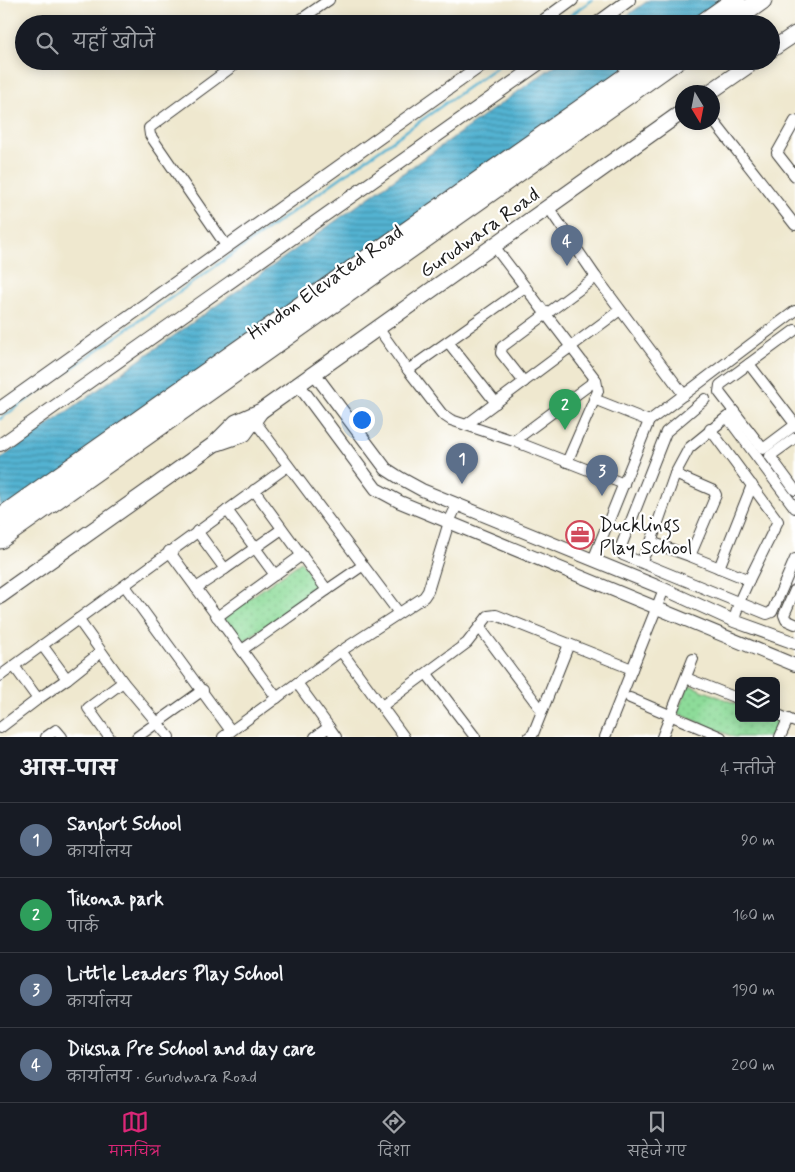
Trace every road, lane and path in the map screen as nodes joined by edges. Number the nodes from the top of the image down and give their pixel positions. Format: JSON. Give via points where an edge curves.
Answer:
{"nodes":[{"id":1,"x":329,"y":0,"type":"edge"},
{"id":2,"x":572,"y":0,"type":"edge"},
{"id":3,"x":629,"y":0,"type":"edge"},
{"id":4,"x":716,"y":0,"type":"edge"},
{"id":5,"x":736,"y":0,"type":"edge"},
{"id":6,"x":762,"y":0,"type":"edge"},
{"id":7,"x":307,"y":15,"type":"edge"},
{"id":8,"x":551,"y":15,"type":"edge"},
{"id":9,"x":608,"y":15,"type":"edge"},
{"id":10,"x":701,"y":15,"type":"edge"},
{"id":11,"x":715,"y":15,"type":"edge"},
{"id":12,"x":741,"y":15,"type":"edge"},
{"id":13,"x":795,"y":34,"type":"edge"},
{"id":14,"x":780,"y":44,"type":"edge"},
{"id":15,"x":227,"y":70,"type":"edge"},
{"id":16,"x":474,"y":70,"type":"edge"},
{"id":17,"x":530,"y":70,"type":"edge"},
{"id":18,"x":636,"y":70,"type":"edge"},
{"id":19,"x":662,"y":70,"type":"edge"},
{"id":20,"x":742,"y":70,"type":"edge"},
{"id":21,"x":720,"y":85,"type":"edge"},
{"id":22,"x":675,"y":117,"type":"edge"},
{"id":23,"x":795,"y":121,"type":"edge"},
{"id":24,"x":720,"y":129,"type":"edge"},
{"id":25,"x":795,"y":176,"type":"edge"},
{"id":26,"x":548,"y":207,"type":"junction"},
{"id":27,"x":795,"y":225,"type":"edge"},
{"id":28,"x":494,"y":246,"type":"junction"},
{"id":29,"x":227,"y":247,"type":"junction"},
{"id":30,"x":596,"y":277,"type":"junction"},
{"id":31,"x":525,"y":287,"type":"junction"},
{"id":32,"x":620,"y":310,"type":"junction"},
{"id":33,"x":795,"y":311,"type":"edge"},
{"id":34,"x":546,"y":315,"type":"junction"},
{"id":35,"x":378,"y":328,"type":"junction"},
{"id":36,"x":794,"y":332,"type":"edge"},
{"id":37,"x":448,"y":342,"type":"junction"},
{"id":38,"x":571,"y":347,"type":"junction"},
{"id":39,"x":749,"y":364,"type":"junction"},
{"id":40,"x":408,"y":370,"type":"junction"},
{"id":41,"x":314,"y":373,"type":"junction"},
{"id":42,"x":596,"y":380,"type":"junction"},
{"id":43,"x":524,"y":382,"type":"junction"},
{"id":44,"x":298,"y":384,"type":"junction"},
{"id":45,"x":684,"y":395,"type":"junction"},
{"id":46,"x":594,"y":399,"type":"junction"},
{"id":47,"x":705,"y":399,"type":"dead end"},
{"id":48,"x":496,"y":403,"type":"junction"},
{"id":49,"x":0,"y":408,"type":"edge"},
{"id":50,"x":257,"y":416,"type":"junction"},
{"id":51,"x":649,"y":421,"type":"junction"},
{"id":52,"x":795,"y":424,"type":"edge"},
{"id":53,"x":466,"y":426,"type":"junction"},
{"id":54,"x":710,"y":429,"type":"junction"},
{"id":55,"x":795,"y":438,"type":"edge"},
{"id":56,"x":514,"y":441,"type":"junction"},
{"id":57,"x":0,"y":445,"type":"edge"},
{"id":58,"x":567,"y":462,"type":"junction"},
{"id":59,"x":288,"y":466,"type":"junction"},
{"id":60,"x":675,"y":474,"type":"junction"},
{"id":61,"x":624,"y":484,"type":"junction"},
{"id":62,"x":752,"y":485,"type":"junction"},
{"id":63,"x":254,"y":490,"type":"junction"},
{"id":64,"x":795,"y":490,"type":"edge"},
{"id":65,"x":457,"y":504,"type":"junction"},
{"id":66,"x":795,"y":508,"type":"edge"},
{"id":67,"x":227,"y":510,"type":"junction"},
{"id":68,"x":0,"y":518,"type":"edge"},
{"id":69,"x":449,"y":522,"type":"junction"},
{"id":70,"x":282,"y":529,"type":"junction"},
{"id":71,"x":197,"y":531,"type":"junction"},
{"id":72,"x":0,"y":538,"type":"edge"},
{"id":73,"x":651,"y":542,"type":"junction"},
{"id":74,"x":256,"y":547,"type":"junction"},
{"id":75,"x":169,"y":551,"type":"junction"},
{"id":76,"x":302,"y":555,"type":"junction"},
{"id":77,"x":690,"y":556,"type":"junction"},
{"id":78,"x":795,"y":559,"type":"edge"},
{"id":79,"x":593,"y":560,"type":"junction"},
{"id":80,"x":641,"y":562,"type":"junction"},
{"id":81,"x":362,"y":566,"type":"junction"},
{"id":82,"x":719,"y":568,"type":"junction"},
{"id":83,"x":225,"y":569,"type":"junction"},
{"id":84,"x":275,"y":575,"type":"junction"},
{"id":85,"x":749,"y":580,"type":"junction"},
{"id":86,"x":125,"y":586,"type":"junction"},
{"id":87,"x":196,"y":588,"type":"junction"},
{"id":88,"x":664,"y":589,"type":"junction"},
{"id":89,"x":327,"y":590,"type":"junction"},
{"id":90,"x":795,"y":590,"type":"edge"},
{"id":91,"x":0,"y":596,"type":"edge"},
{"id":92,"x":739,"y":602,"type":"junction"},
{"id":93,"x":657,"y":608,"type":"junction"},
{"id":94,"x":398,"y":613,"type":"junction"},
{"id":95,"x":217,"y":617,"type":"junction"},
{"id":96,"x":78,"y":619,"type":"junction"},
{"id":97,"x":734,"y":622,"type":"junction"},
{"id":98,"x":795,"y":624,"type":"edge"},
{"id":99,"x":480,"y":628,"type":"junction"},
{"id":100,"x":795,"y":643,"type":"edge"},
{"id":101,"x":569,"y":644,"type":"junction"},
{"id":102,"x":42,"y":645,"type":"junction"},
{"id":103,"x":242,"y":650,"type":"junction"},
{"id":104,"x":341,"y":651,"type":"junction"},
{"id":105,"x":101,"y":652,"type":"junction"},
{"id":106,"x":693,"y":659,"type":"dead end"},
{"id":107,"x":795,"y":665,"type":"edge"},
{"id":108,"x":14,"y":666,"type":"junction"},
{"id":109,"x":632,"y":669,"type":"junction"},
{"id":110,"x":427,"y":674,"type":"junction"},
{"id":111,"x":0,"y":676,"type":"edge"},
{"id":112,"x":686,"y":678,"type":"junction"},
{"id":113,"x":67,"y":679,"type":"junction"},
{"id":114,"x":123,"y":682,"type":"junction"},
{"id":115,"x":297,"y":683,"type":"junction"},
{"id":116,"x":202,"y":690,"type":"junction"},
{"id":117,"x":735,"y":697,"type":"edge"},
{"id":118,"x":276,"y":698,"type":"junction"},
{"id":119,"x":630,"y":698,"type":"dead end"},
{"id":120,"x":38,"y":699,"type":"junction"},
{"id":121,"x":382,"y":706,"type":"junction"},
{"id":122,"x":542,"y":711,"type":"junction"},
{"id":123,"x":671,"y":715,"type":"junction"},
{"id":124,"x":791,"y":720,"type":"edge"},
{"id":125,"x":157,"y":723,"type":"junction"},
{"id":126,"x":328,"y":727,"type":"junction"},
{"id":127,"x":0,"y":728,"type":"edge"},
{"id":128,"x":227,"y":734,"type":"edge"},
{"id":129,"x":46,"y":737,"type":"edge"},
{"id":130,"x":62,"y":737,"type":"edge"},
{"id":131,"x":109,"y":737,"type":"edge"},
{"id":132,"x":137,"y":737,"type":"edge"},
{"id":133,"x":168,"y":737,"type":"edge"},
{"id":134,"x":315,"y":737,"type":"edge"},
{"id":135,"x":336,"y":737,"type":"edge"},
{"id":136,"x":404,"y":737,"type":"edge"},
{"id":137,"x":475,"y":737,"type":"edge"},
{"id":138,"x":529,"y":737,"type":"edge"},
{"id":139,"x":605,"y":737,"type":"edge"},
{"id":140,"x":662,"y":737,"type":"edge"},
{"id":141,"x":721,"y":737,"type":"edge"},
{"id":142,"x":780,"y":737,"type":"edge"}],
"edges":[{"from":1,"to":7,"type":"street"},
{"from":2,"to":8,"type":"street"},
{"from":3,"to":9,"type":"street"},
{"from":4,"to":10,"type":"highway"},
{"from":5,"to":11,"type":"highway"},
{"from":6,"to":12,"type":"highway"},
{"from":13,"to":14,"type":"main road"},
{"from":15,"to":29,"type":"street","via":[[151,125],[149,131]]},
{"from":16,"to":29,"type":"street"},
{"from":17,"to":57,"type":"street"},
{"from":18,"to":68,"type":"highway","name":"Hindon Elevated Road"},
{"from":19,"to":72,"type":"highway","name":"Hindon Elevated Road"},
{"from":20,"to":21,"type":"main road"},
{"from":22,"to":26,"type":"main road","name":"Gurudwara Road"},
{"from":23,"to":25,"type":"street","via":[[777,153]]},
{"from":24,"to":27,"type":"street"},
{"from":26,"to":28,"type":"main road","name":"Gurudwara Road"},
{"from":26,"to":30,"type":"street"},
{"from":28,"to":31,"type":"street"},
{"from":28,"to":35,"type":"main road","name":"Gurudwara Road"},
{"from":29,"to":49,"type":"street"},
{"from":30,"to":32,"type":"street"},
{"from":30,"to":34,"type":"street"},
{"from":31,"to":34,"type":"street"},
{"from":31,"to":37,"type":"street"},
{"from":32,"to":38,"type":"street"},
{"from":32,"to":45,"type":"street"},
{"from":33,"to":45,"type":"street"},
{"from":34,"to":38,"type":"street"},
{"from":34,"to":43,"type":"street","via":[[501,350]]},
{"from":35,"to":40,"type":"street"},
{"from":35,"to":41,"type":"main road","name":"Gurudwara Road"},
{"from":36,"to":39,"type":"street"},
{"from":37,"to":40,"type":"street"},
{"from":37,"to":48,"type":"street"},
{"from":38,"to":42,"type":"street"},
{"from":38,"to":43,"type":"street"},
{"from":39,"to":52,"type":"street"},
{"from":39,"to":52,"type":"street","via":[[720,385],[719,392],[763,449]]},
{"from":40,"to":53,"type":"street","via":[[442,414]]},
{"from":41,"to":44,"type":"main road","name":"Gurudwara Road"},
{"from":41,"to":65,"type":"street","via":[[386,469],[422,490]]},
{"from":42,"to":46,"type":"street","via":[[598,391]]},
{"from":42,"to":56,"type":"street"},
{"from":43,"to":48,"type":"street"},
{"from":44,"to":50,"type":"main road","name":"Gurudwara Road"},
{"from":44,"to":69,"type":"street","via":[[376,489]]},
{"from":45,"to":51,"type":"street"},
{"from":46,"to":51,"type":"street"},
{"from":46,"to":58,"type":"street"},
{"from":47,"to":80,"type":"street","via":[[666,432],[623,540],[620,553]]},
{"from":48,"to":53,"type":"street"},
{"from":50,"to":59,"type":"street"},
{"from":50,"to":91,"type":"main road","name":"Gurudwara Road","via":[[236,422],[212,445]]},
{"from":51,"to":61,"type":"street"},
{"from":53,"to":56,"type":"street"},
{"from":54,"to":60,"type":"street","via":[[689,448]]},
{"from":54,"to":62,"type":"street"},
{"from":54,"to":66,"type":"street","via":[[727,417]]},
{"from":55,"to":64,"type":"street","via":[[770,456]]},
{"from":56,"to":58,"type":"street"},
{"from":58,"to":61,"type":"street"},
{"from":59,"to":63,"type":"street"},
{"from":59,"to":81,"type":"street"},
{"from":60,"to":73,"type":"street"},
{"from":60,"to":77,"type":"street","via":[[716,495]]},
{"from":61,"to":79,"type":"street"},
{"from":62,"to":82,"type":"street"},
{"from":62,"to":85,"type":"street","via":[[778,523]]},
{"from":63,"to":67,"type":"street"},
{"from":63,"to":70,"type":"street"},
{"from":65,"to":69,"type":"street"},
{"from":65,"to":79,"type":"street"},
{"from":67,"to":71,"type":"street"},
{"from":67,"to":74,"type":"street"},
{"from":69,"to":93,"type":"street"},
{"from":69,"to":94,"type":"street","via":[[428,591],[419,601]]},
{"from":70,"to":74,"type":"street"},
{"from":70,"to":76,"type":"street"},
{"from":71,"to":75,"type":"street"},
{"from":71,"to":83,"type":"street"},
{"from":73,"to":77,"type":"street"},
{"from":73,"to":80,"type":"street"},
{"from":74,"to":83,"type":"street"},
{"from":74,"to":84,"type":"street"},
{"from":75,"to":86,"type":"street"},
{"from":75,"to":87,"type":"street"},
{"from":76,"to":84,"type":"street"},
{"from":76,"to":89,"type":"street"},
{"from":77,"to":82,"type":"street"},
{"from":78,"to":92,"type":"street","via":[[770,614]]},
{"from":79,"to":88,"type":"street"},
{"from":80,"to":92,"type":"street"},
{"from":81,"to":89,"type":"street"},
{"from":81,"to":94,"type":"street"},
{"from":82,"to":85,"type":"street"},
{"from":83,"to":87,"type":"street"},
{"from":84,"to":95,"type":"street"},
{"from":85,"to":92,"type":"street"},
{"from":86,"to":96,"type":"street"},
{"from":86,"to":116,"type":"street"},
{"from":87,"to":95,"type":"street"},
{"from":88,"to":93,"type":"street"},
{"from":88,"to":97,"type":"street"},
{"from":89,"to":103,"type":"street"},
{"from":90,"to":98,"type":"street","via":[[784,615],[786,620]]},
{"from":92,"to":97,"type":"street"},
{"from":93,"to":107,"type":"street"},
{"from":93,"to":109,"type":"street"},
{"from":94,"to":104,"type":"street"},
{"from":95,"to":103,"type":"street"},
{"from":96,"to":102,"type":"street"},
{"from":96,"to":105,"type":"street"},
{"from":97,"to":100,"type":"street"},
{"from":99,"to":101,"type":"street","via":[[488,616],[496,615]]},
{"from":99,"to":110,"type":"street","via":[[467,643]]},
{"from":99,"to":122,"type":"street"},
{"from":101,"to":109,"type":"street"},
{"from":101,"to":122,"type":"street"},
{"from":102,"to":108,"type":"street"},
{"from":102,"to":113,"type":"street"},
{"from":103,"to":118,"type":"street"},
{"from":104,"to":115,"type":"street"},
{"from":104,"to":121,"type":"street"},
{"from":105,"to":113,"type":"street"},
{"from":105,"to":114,"type":"street"},
{"from":106,"to":112,"type":"street"},
{"from":108,"to":111,"type":"street"},
{"from":108,"to":120,"type":"street"},
{"from":109,"to":139,"type":"street"},
{"from":110,"to":121,"type":"street"},
{"from":110,"to":137,"type":"street"},
{"from":112,"to":117,"type":"street"},
{"from":112,"to":123,"type":"street"},
{"from":113,"to":120,"type":"street"},
{"from":114,"to":125,"type":"street"},
{"from":114,"to":131,"type":"street","via":[[88,708]]},
{"from":115,"to":118,"type":"street"},
{"from":115,"to":126,"type":"street"},
{"from":116,"to":125,"type":"street"},
{"from":116,"to":128,"type":"street"},
{"from":118,"to":128,"type":"street"},
{"from":119,"to":123,"type":"street"},
{"from":120,"to":127,"type":"street"},
{"from":121,"to":136,"type":"street"},
{"from":122,"to":138,"type":"street"},
{"from":123,"to":140,"type":"street"},
{"from":123,"to":141,"type":"street"},
{"from":124,"to":142,"type":"street"},
{"from":125,"to":132,"type":"street"},
{"from":125,"to":133,"type":"street"},
{"from":126,"to":134,"type":"street"},
{"from":126,"to":135,"type":"street"},
{"from":129,"to":130,"type":"street","via":[[56,730]]}]}
